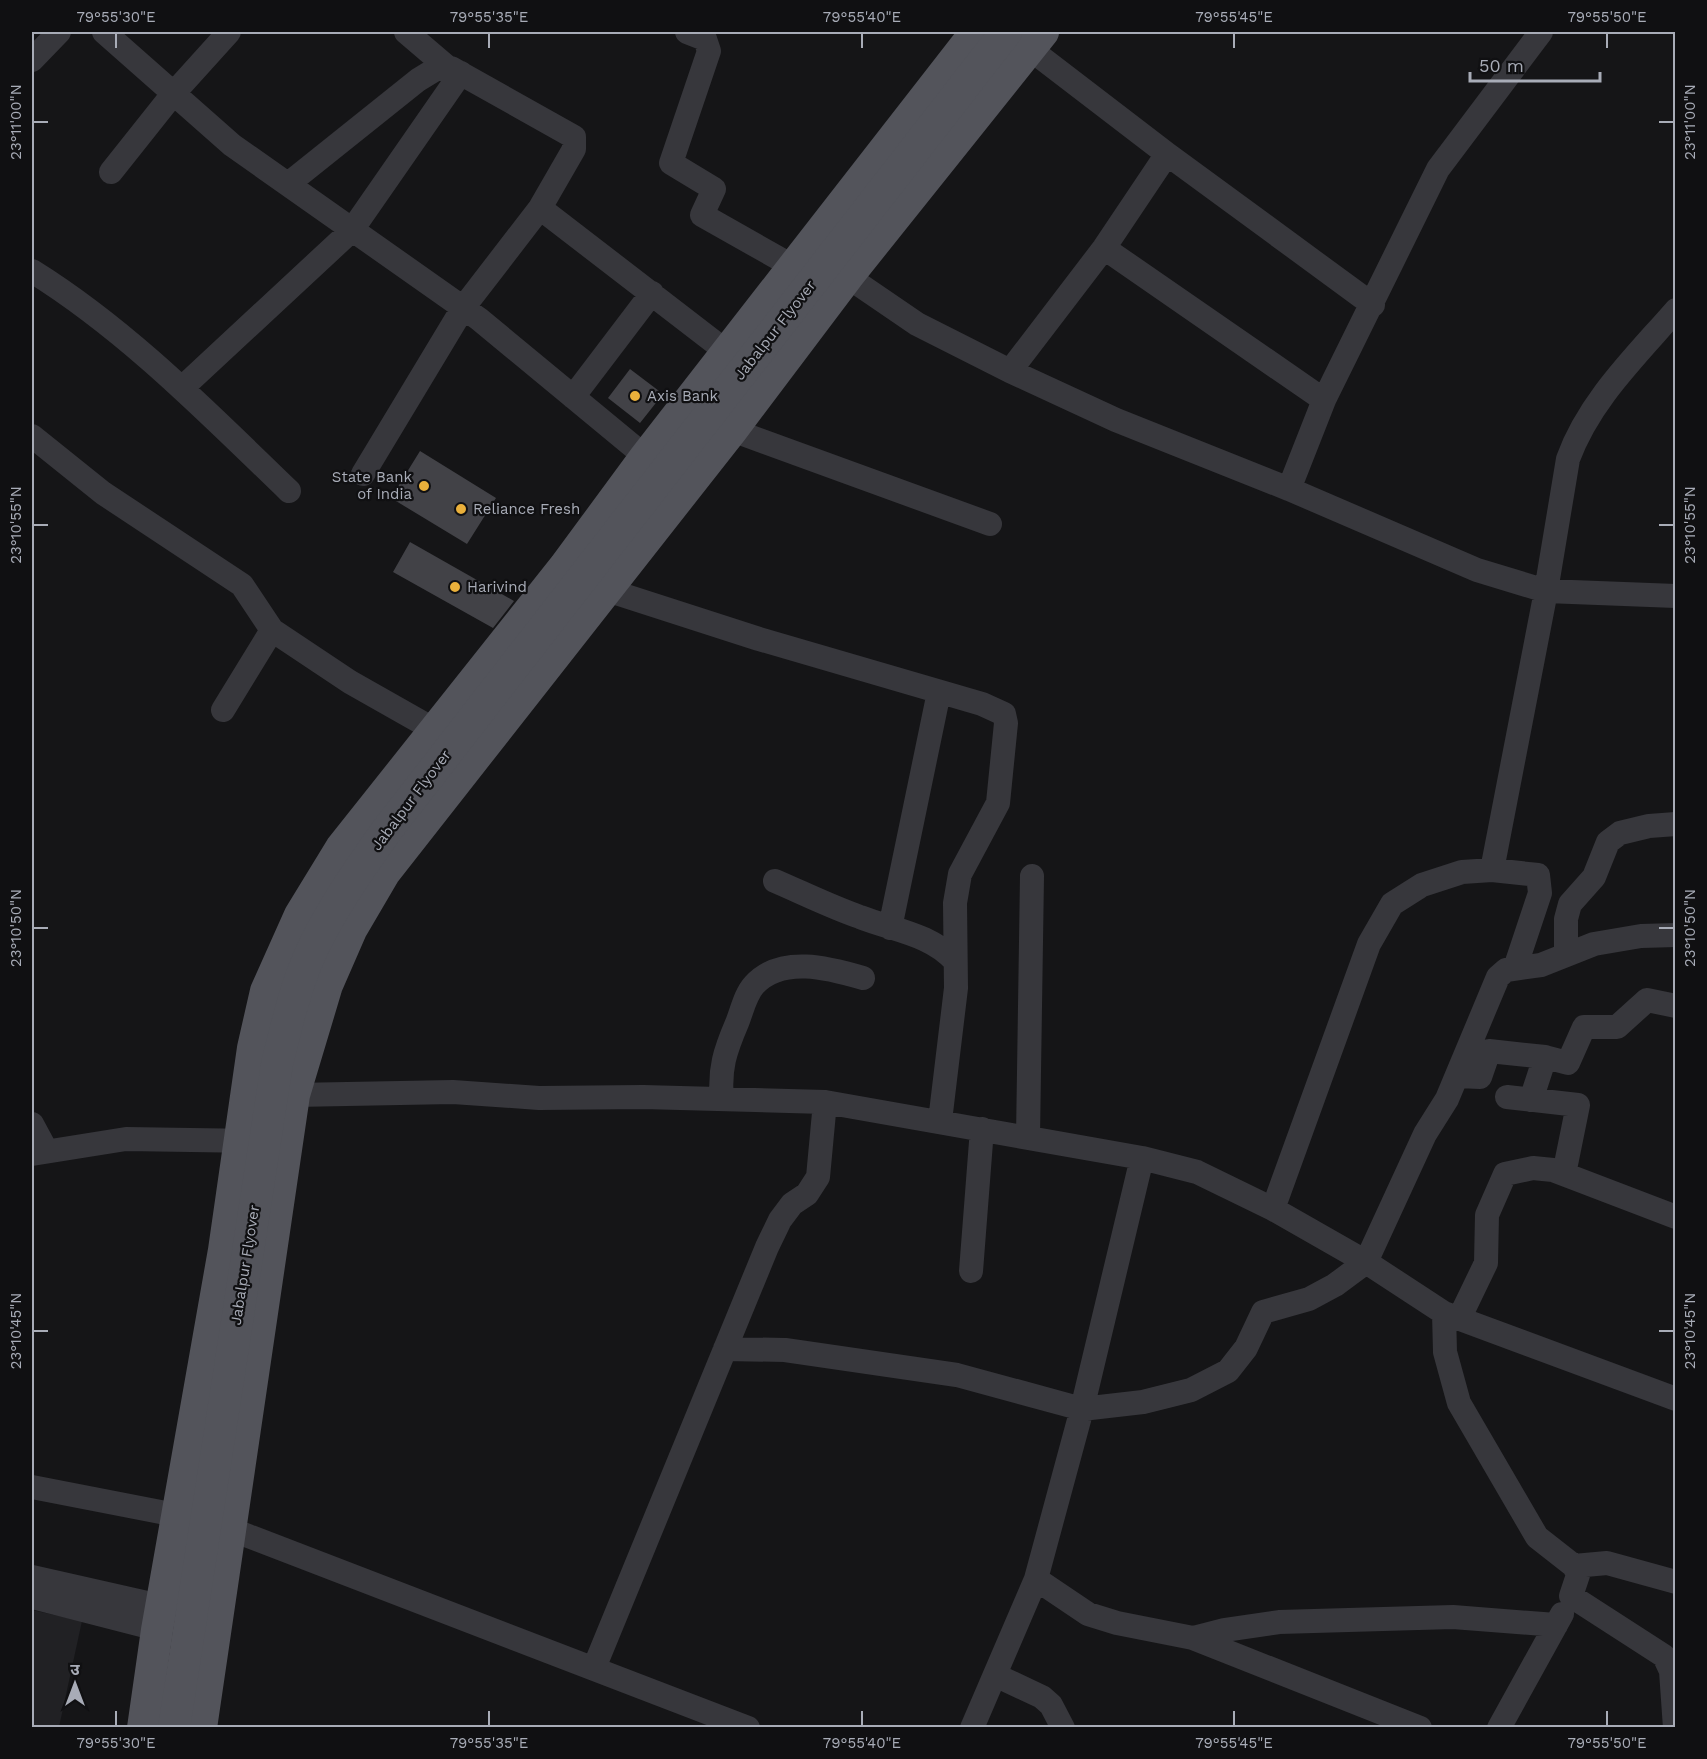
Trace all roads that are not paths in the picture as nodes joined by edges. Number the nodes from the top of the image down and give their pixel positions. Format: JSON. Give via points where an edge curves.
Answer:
{"nodes":[{"id":1,"x":59,"y":32,"type":"edge"},
{"id":2,"x":104,"y":32,"type":"edge"},
{"id":3,"x":229,"y":32,"type":"edge"},
{"id":4,"x":406,"y":32,"type":"edge"},
{"id":5,"x":687,"y":32,"type":"edge"},
{"id":6,"x":976,"y":32,"type":"edge"},
{"id":7,"x":1541,"y":32,"type":"edge"},
{"id":8,"x":1026,"y":37,"type":"edge"},
{"id":9,"x":32,"y":60,"type":"edge"},
{"id":10,"x":454,"y":70,"type":"junction"},
{"id":11,"x":173,"y":93,"type":"junction"},
{"id":12,"x":1167,"y":154,"type":"junction"},
{"id":13,"x":111,"y":172,"type":"dead end"},
{"id":14,"x":288,"y":184,"type":"junction"},
{"id":15,"x":540,"y":208,"type":"junction"},
{"id":16,"x":352,"y":230,"type":"junction"},
{"id":17,"x":1104,"y":248,"type":"junction"},
{"id":18,"x":801,"y":259,"type":"junction"},
{"id":19,"x":32,"y":270,"type":"edge"},
{"id":20,"x":848,"y":276,"type":"junction"},
{"id":21,"x":652,"y":293,"type":"junction"},
{"id":22,"x":1372,"y":305,"type":"junction"},
{"id":23,"x":463,"y":308,"type":"junction"},
{"id":24,"x":1676,"y":310,"type":"edge"},
{"id":25,"x":727,"y":352,"type":"junction"},
{"id":26,"x":1010,"y":371,"type":"junction"},
{"id":27,"x":182,"y":388,"type":"junction"},
{"id":28,"x":573,"y":397,"type":"junction"},
{"id":29,"x":1324,"y":400,"type":"junction"},
{"id":30,"x":732,"y":430,"type":"junction"},
{"id":31,"x":32,"y":436,"type":"edge"},
{"id":32,"x":646,"y":456,"type":"junction"},
{"id":33,"x":363,"y":474,"type":"dead end"},
{"id":34,"x":1289,"y":489,"type":"junction"},
{"id":35,"x":289,"y":491,"type":"dead end"},
{"id":36,"x":684,"y":492,"type":"junction"},
{"id":37,"x":990,"y":524,"type":"dead end"},
{"id":38,"x":607,"y":590,"type":"junction"},
{"id":39,"x":1546,"y":591,"type":"junction"},
{"id":40,"x":1676,"y":596,"type":"edge"},
{"id":41,"x":273,"y":630,"type":"junction"},
{"id":42,"x":939,"y":692,"type":"junction"},
{"id":43,"x":223,"y":710,"type":"dead end"},
{"id":44,"x":434,"y":729,"type":"junction"},
{"id":45,"x":1676,"y":824,"type":"edge"},
{"id":46,"x":1492,"y":870,"type":"junction"},
{"id":47,"x":1032,"y":876,"type":"dead end"},
{"id":48,"x":775,"y":881,"type":"dead end"},
{"id":49,"x":890,"y":928,"type":"junction"},
{"id":50,"x":1676,"y":935,"type":"edge"},
{"id":51,"x":1566,"y":954,"type":"junction"},
{"id":52,"x":955,"y":961,"type":"junction"},
{"id":53,"x":1515,"y":968,"type":"junction"},
{"id":54,"x":863,"y":978,"type":"dead end"},
{"id":55,"x":1676,"y":1006,"type":"edge"},
{"id":56,"x":1545,"y":1057,"type":"junction"},
{"id":57,"x":1458,"y":1076,"type":"junction"},
{"id":58,"x":248,"y":1084,"type":"junction"},
{"id":59,"x":294,"y":1095,"type":"junction"},
{"id":60,"x":722,"y":1099,"type":"junction"},
{"id":61,"x":825,"y":1102,"type":"junction"},
{"id":62,"x":940,"y":1121,"type":"junction"},
{"id":63,"x":32,"y":1124,"type":"edge"},
{"id":64,"x":982,"y":1129,"type":"junction"},
{"id":65,"x":1028,"y":1137,"type":"junction"},
{"id":66,"x":240,"y":1139,"type":"junction"},
{"id":67,"x":287,"y":1143,"type":"junction"},
{"id":68,"x":39,"y":1152,"type":"edge"},
{"id":69,"x":1142,"y":1158,"type":"junction"},
{"id":70,"x":1564,"y":1174,"type":"junction"},
{"id":71,"x":1273,"y":1209,"type":"junction"},
{"id":72,"x":1676,"y":1217,"type":"edge"},
{"id":73,"x":1366,"y":1262,"type":"junction"},
{"id":74,"x":971,"y":1271,"type":"dead end"},
{"id":75,"x":1451,"y":1316,"type":"junction"},
{"id":76,"x":725,"y":1349,"type":"junction"},
{"id":77,"x":1676,"y":1399,"type":"edge"},
{"id":78,"x":1083,"y":1409,"type":"junction"},
{"id":79,"x":32,"y":1487,"type":"edge"},
{"id":80,"x":176,"y":1515,"type":"junction"},
{"id":81,"x":230,"y":1529,"type":"junction"},
{"id":82,"x":1574,"y":1566,"type":"junction"},
{"id":83,"x":32,"y":1577,"type":"edge"},
{"id":84,"x":1036,"y":1579,"type":"junction"},
{"id":85,"x":1676,"y":1582,"type":"edge"},
{"id":86,"x":1571,"y":1596,"type":"junction"},
{"id":87,"x":32,"y":1597,"type":"edge"},
{"id":88,"x":159,"y":1618,"type":"junction"},
{"id":89,"x":1556,"y":1625,"type":"junction"},
{"id":90,"x":215,"y":1630,"type":"junction"},
{"id":91,"x":1193,"y":1638,"type":"junction"},
{"id":92,"x":594,"y":1668,"type":"junction"},
{"id":93,"x":995,"y":1675,"type":"junction"},
{"id":94,"x":143,"y":1728,"type":"edge"},
{"id":95,"x":174,"y":1728,"type":"edge"},
{"id":96,"x":201,"y":1728,"type":"edge"},
{"id":97,"x":748,"y":1728,"type":"edge"},
{"id":98,"x":972,"y":1728,"type":"edge"},
{"id":99,"x":1063,"y":1728,"type":"edge"},
{"id":100,"x":1420,"y":1728,"type":"edge"},
{"id":101,"x":1499,"y":1728,"type":"edge"},
{"id":102,"x":1674,"y":1728,"type":"edge"}],
"edges":[{"from":1,"to":9,"type":"street"},
{"from":2,"to":11,"type":"street"},
{"from":3,"to":11,"type":"street"},
{"from":4,"to":10,"type":"street"},
{"from":5,"to":18,"type":"street","via":[[705,39],[709,51],[671,163],[714,189],[702,215]]},
{"from":6,"to":18,"type":"main road"},
{"from":7,"to":22,"type":"street","via":[[1438,169]]},
{"from":8,"to":12,"type":"street"},
{"from":8,"to":20,"type":"main road"},
{"from":8,"to":95,"type":"main road","name":"Jabalpur Flyover","bridge":true,"via":[[387,830],[347,886],[313,948],[292,1002],[277,1064]]},
{"from":10,"to":14,"type":"street","via":[[436,69],[418,80]]},
{"from":10,"to":15,"type":"street","via":[[574,137],[574,149]]},
{"from":10,"to":16,"type":"street"},
{"from":11,"to":13,"type":"street"},
{"from":11,"to":14,"type":"street","via":[[232,145]]},
{"from":12,"to":17,"type":"street"},
{"from":12,"to":22,"type":"street"},
{"from":14,"to":16,"type":"street"},
{"from":15,"to":21,"type":"street"},
{"from":15,"to":23,"type":"street"},
{"from":16,"to":23,"type":"street"},
{"from":16,"to":27,"type":"street"},
{"from":17,"to":26,"type":"street"},
{"from":17,"to":29,"type":"street"},
{"from":18,"to":20,"type":"street"},
{"from":18,"to":25,"type":"main road"},
{"from":19,"to":27,"type":"street","via":[[66,292]]},
{"from":20,"to":26,"type":"street","via":[[917,324]]},
{"from":20,"to":30,"type":"main road"},
{"from":21,"to":25,"type":"street"},
{"from":21,"to":28,"type":"street"},
{"from":22,"to":29,"type":"street"},
{"from":23,"to":28,"type":"street"},
{"from":23,"to":33,"type":"street"},
{"from":24,"to":39,"type":"street","via":[[1597,402],[1575,440],[1568,459]]},
{"from":25,"to":32,"type":"main road"},
{"from":26,"to":34,"type":"street","via":[[1116,420]]},
{"from":27,"to":35,"type":"street"},
{"from":28,"to":32,"type":"street"},
{"from":29,"to":34,"type":"street"},
{"from":30,"to":36,"type":"main road"},
{"from":30,"to":37,"type":"street"},
{"from":31,"to":41,"type":"street","via":[[104,493],[242,585]]},
{"from":32,"to":36,"type":"street"},
{"from":32,"to":44,"type":"main road","via":[[565,566]]},
{"from":34,"to":39,"type":"street","via":[[1477,570]]},
{"from":36,"to":38,"type":"main road"},
{"from":38,"to":42,"type":"street"},
{"from":38,"to":59,"type":"main road","via":[[386,872],[351,930],[327,985]]},
{"from":39,"to":40,"type":"street"},
{"from":39,"to":46,"type":"street"},
{"from":41,"to":43,"type":"street"},
{"from":41,"to":44,"type":"street","via":[[350,682]]},
{"from":42,"to":49,"type":"street"},
{"from":42,"to":52,"type":"street","via":[[996,709],[1004,714],[1006,723],[998,803],[960,874],[955,903]]},
{"from":44,"to":58,"type":"main road","via":[[341,848],[300,915],[266,991]]},
{"from":45,"to":51,"type":"street","via":[[1620,833],[1608,842],[1594,877],[1570,904]]},
{"from":46,"to":53,"type":"street","via":[[1538,875],[1541,883]]},
{"from":46,"to":71,"type":"street","via":[[1462,872],[1422,885],[1392,904],[1369,944]]},
{"from":47,"to":65,"type":"street"},
{"from":48,"to":49,"type":"street"},
{"from":49,"to":52,"type":"street","via":[[935,944]]},
{"from":50,"to":51,"type":"street","via":[[1594,944]]},
{"from":51,"to":53,"type":"street","via":[[1528,968]]},
{"from":52,"to":62,"type":"street","via":[[953,1023]]},
{"from":53,"to":57,"type":"street","via":[[1506,970],[1492,989]]},
{"from":54,"to":60,"type":"street","via":[[829,968],[769,971],[752,987],[728,1045],[719,1076]]},
{"from":55,"to":56,"type":"street","via":[[1647,1000],[1617,1027],[1584,1027],[1568,1062]]},
{"from":56,"to":57,"type":"street","via":[[1489,1051],[1480,1077]]},
{"from":56,"to":70,"type":"street","via":[[1519,1099],[1578,1105]]},
{"from":57,"to":73,"type":"street","via":[[1425,1134]]},
{"from":58,"to":59,"type":"street"},
{"from":58,"to":66,"type":"main road"},
{"from":59,"to":60,"type":"street","via":[[453,1092],[539,1098]]},
{"from":59,"to":67,"type":"main road"},
{"from":60,"to":61,"type":"street"},
{"from":61,"to":62,"type":"street"},
{"from":61,"to":76,"type":"street","via":[[818,1177],[807,1194],[792,1204],[780,1220]]},
{"from":62,"to":64,"type":"street"},
{"from":63,"to":68,"type":"street"},
{"from":64,"to":65,"type":"street"},
{"from":64,"to":74,"type":"street"},
{"from":65,"to":69,"type":"street"},
{"from":66,"to":67,"type":"street"},
{"from":66,"to":68,"type":"street","via":[[126,1139]]},
{"from":66,"to":80,"type":"main road"},
{"from":67,"to":81,"type":"main road"},
{"from":69,"to":71,"type":"street","via":[[1197,1172]]},
{"from":69,"to":78,"type":"street"},
{"from":70,"to":72,"type":"street"},
{"from":70,"to":75,"type":"street","via":[[1533,1168],[1505,1174],[1487,1215],[1486,1263]]},
{"from":71,"to":73,"type":"street"},
{"from":73,"to":75,"type":"street"},
{"from":73,"to":78,"type":"street","via":[[1309,1299],[1263,1312],[1246,1348],[1228,1371],[1191,1390],[1143,1402]]},
{"from":75,"to":77,"type":"street"},
{"from":75,"to":82,"type":"street","via":[[1445,1352],[1459,1403],[1537,1537]]},
{"from":76,"to":78,"type":"street","via":[[785,1350],[957,1375]]},
{"from":76,"to":92,"type":"street"},
{"from":78,"to":84,"type":"street"},
{"from":79,"to":80,"type":"street"},
{"from":80,"to":81,"type":"street"},
{"from":80,"to":88,"type":"main road"},
{"from":81,"to":90,"type":"main road"},
{"from":81,"to":92,"type":"street"},
{"from":82,"to":85,"type":"street","via":[[1607,1563]]},
{"from":82,"to":86,"type":"street","via":[[1578,1575]]},
{"from":83,"to":88,"type":"street"},
{"from":84,"to":91,"type":"street","via":[[1088,1614]]},
{"from":84,"to":93,"type":"street"},
{"from":86,"to":89,"type":"street"},
{"from":86,"to":102,"type":"street","via":[[1664,1656],[1671,1671]]},
{"from":87,"to":88,"type":"street"},
{"from":88,"to":90,"type":"street"},
{"from":88,"to":94,"type":"main road"},
{"from":89,"to":91,"type":"street","via":[[1453,1617],[1279,1622]]},
{"from":89,"to":101,"type":"street"},
{"from":90,"to":96,"type":"main road"},
{"from":91,"to":100,"type":"street"},
{"from":92,"to":97,"type":"street"},
{"from":93,"to":98,"type":"street"},
{"from":93,"to":99,"type":"street","via":[[1042,1697]]}]}
